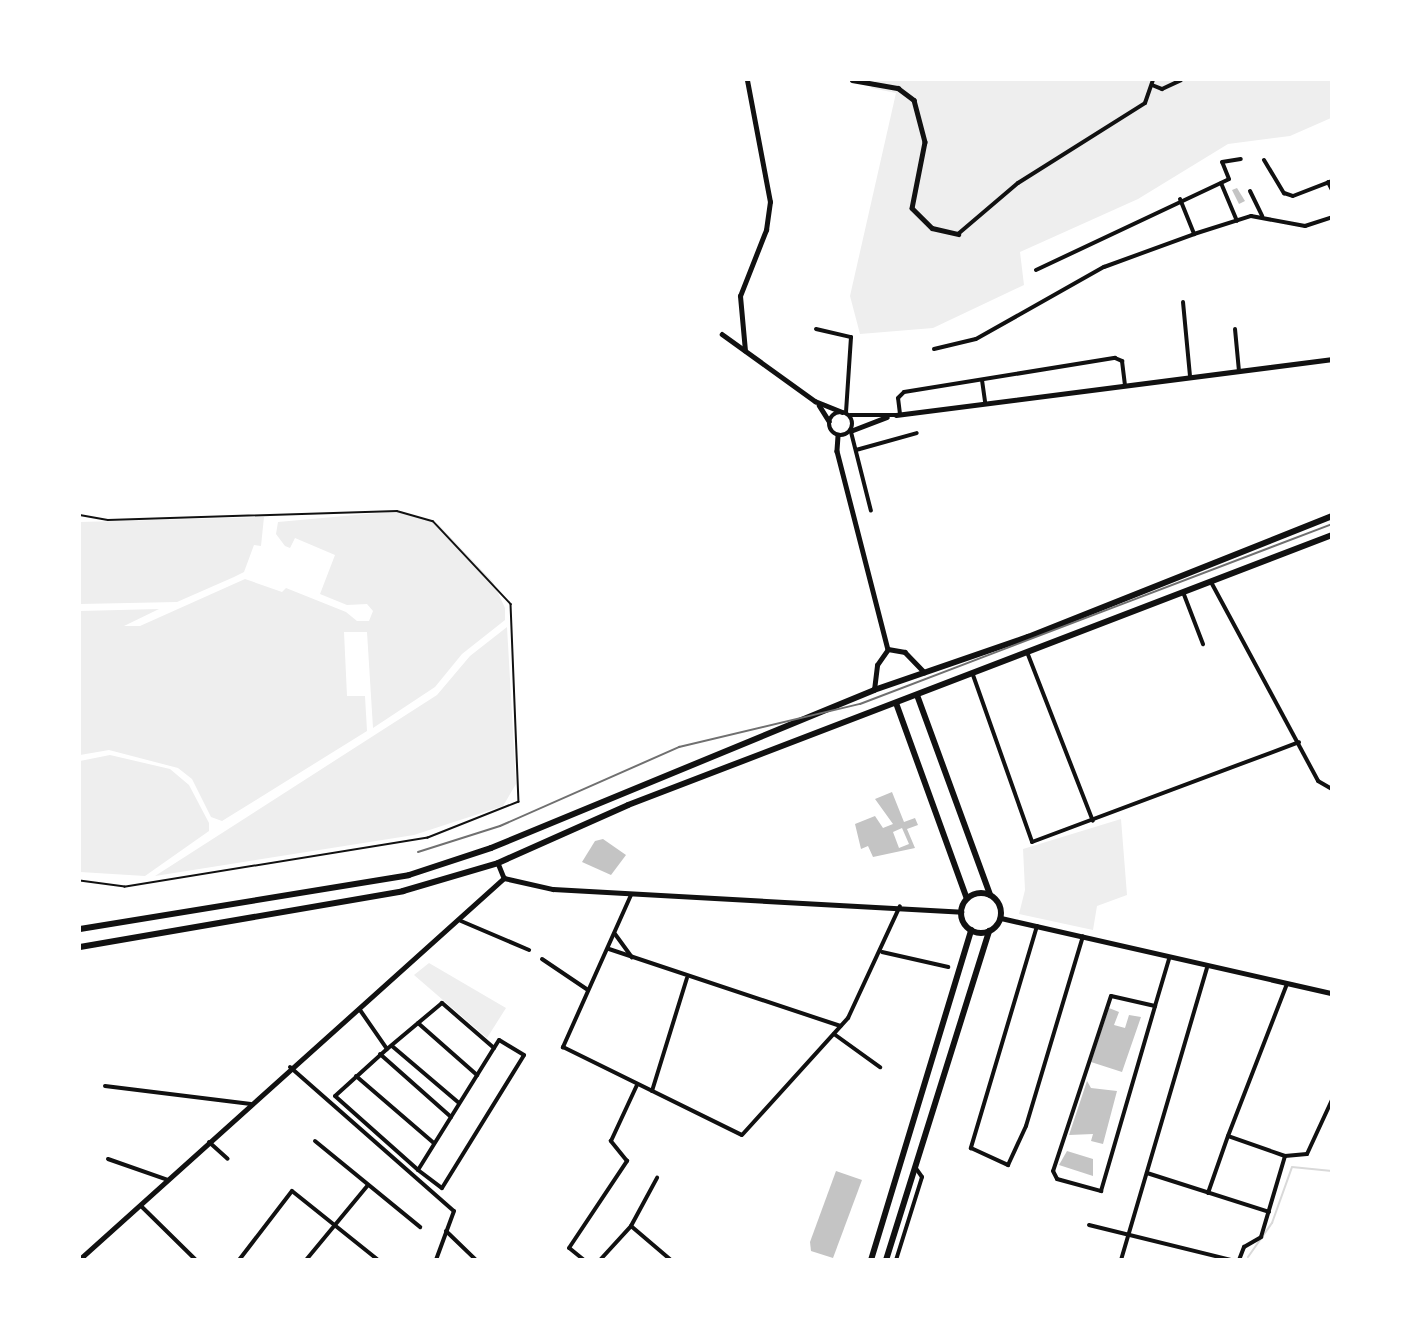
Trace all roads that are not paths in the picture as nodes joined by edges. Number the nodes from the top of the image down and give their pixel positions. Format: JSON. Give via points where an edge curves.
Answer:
{"nodes":[{"id":1,"x":747,"y":80,"type":"edge"},
{"id":2,"x":852,"y":80,"type":"edge"},
{"id":3,"x":1181,"y":80,"type":"edge"},
{"id":4,"x":1152,"y":82,"type":"edge"},
{"id":5,"x":1241,"y":159,"type":"dead end"},
{"id":6,"x":1264,"y":160,"type":"dead end"},
{"id":7,"x":1330,"y":181,"type":"edge"},
{"id":8,"x":1221,"y":183,"type":"junction"},
{"id":9,"x":1332,"y":190,"type":"edge"},
{"id":10,"x":1250,"y":191,"type":"dead end"},
{"id":11,"x":1180,"y":199,"type":"junction"},
{"id":12,"x":1262,"y":216,"type":"junction"},
{"id":13,"x":1332,"y":218,"type":"edge"},
{"id":14,"x":1237,"y":220,"type":"junction"},
{"id":15,"x":958,"y":234,"type":"joint"},
{"id":16,"x":1194,"y":234,"type":"junction"},
{"id":17,"x":1036,"y":270,"type":"dead end"},
{"id":18,"x":1183,"y":302,"type":"dead end"},
{"id":19,"x":1235,"y":328,"type":"dead end"},
{"id":20,"x":816,"y":329,"type":"dead end"},
{"id":21,"x":722,"y":334,"type":"dead end"},
{"id":22,"x":934,"y":349,"type":"dead end"},
{"id":23,"x":745,"y":351,"type":"junction"},
{"id":24,"x":1332,"y":359,"type":"edge"},
{"id":25,"x":1239,"y":370,"type":"junction"},
{"id":26,"x":1190,"y":376,"type":"junction"},
{"id":27,"x":982,"y":380,"type":"junction"},
{"id":28,"x":1125,"y":384,"type":"junction"},
{"id":29,"x":815,"y":401,"type":"junction"},
{"id":30,"x":985,"y":402,"type":"junction"},
{"id":31,"x":846,"y":413,"type":"junction"},
{"id":32,"x":898,"y":415,"type":"junction"},
{"id":33,"x":829,"y":422,"type":"junction"},
{"id":34,"x":852,"y":431,"type":"junction"},
{"id":35,"x":917,"y":433,"type":"dead end"},
{"id":36,"x":838,"y":436,"type":"junction"},
{"id":37,"x":855,"y":450,"type":"junction"},
{"id":38,"x":871,"y":511,"type":"dead end"},
{"id":39,"x":80,"y":516,"type":"edge"},
{"id":40,"x":1332,"y":516,"type":"edge"},
{"id":41,"x":1332,"y":535,"type":"edge"},
{"id":42,"x":1211,"y":582,"type":"junction"},
{"id":43,"x":1183,"y":592,"type":"junction"},
{"id":44,"x":1203,"y":644,"type":"dead end"},
{"id":45,"x":888,"y":650,"type":"junction"},
{"id":46,"x":1027,"y":652,"type":"junction"},
{"id":47,"x":924,"y":672,"type":"junction"},
{"id":48,"x":973,"y":675,"type":"junction"},
{"id":49,"x":874,"y":690,"type":"junction"},
{"id":50,"x":918,"y":695,"type":"junction"},
{"id":51,"x":896,"y":703,"type":"junction"},
{"id":52,"x":1299,"y":742,"type":"junction"},
{"id":53,"x":1332,"y":789,"type":"edge"},
{"id":54,"x":1093,"y":821,"type":"junction"},
{"id":55,"x":491,"y":848,"type":"junction"},
{"id":56,"x":498,"y":863,"type":"junction"},
{"id":57,"x":409,"y":874,"type":"junction"},
{"id":58,"x":504,"y":878,"type":"junction"},
{"id":59,"x":80,"y":881,"type":"edge"},
{"id":60,"x":415,"y":888,"type":"junction"},
{"id":61,"x":631,"y":895,"type":"junction"},
{"id":62,"x":990,"y":895,"type":"junction"},
{"id":63,"x":967,"y":899,"type":"junction"},
{"id":64,"x":900,"y":906,"type":"junction"},
{"id":65,"x":961,"y":912,"type":"junction"},
{"id":66,"x":1001,"y":918,"type":"junction"},
{"id":67,"x":461,"y":921,"type":"junction"},
{"id":68,"x":1036,"y":926,"type":"junction"},
{"id":69,"x":80,"y":929,"type":"edge"},
{"id":70,"x":971,"y":930,"type":"junction"},
{"id":71,"x":989,"y":931,"type":"junction"},
{"id":72,"x":615,"y":934,"type":"junction"},
{"id":73,"x":1083,"y":936,"type":"junction"},
{"id":74,"x":80,"y":947,"type":"edge"},
{"id":75,"x":609,"y":949,"type":"junction"},
{"id":76,"x":529,"y":950,"type":"dead end"},
{"id":77,"x":882,"y":952,"type":"junction"},
{"id":78,"x":633,"y":958,"type":"junction"},
{"id":79,"x":542,"y":959,"type":"dead end"},
{"id":80,"x":1169,"y":959,"type":"junction"},
{"id":81,"x":948,"y":967,"type":"dead end"},
{"id":82,"x":1207,"y":968,"type":"junction"},
{"id":83,"x":687,"y":978,"type":"junction"},
{"id":84,"x":1287,"y":984,"type":"junction"},
{"id":85,"x":588,"y":990,"type":"junction"},
{"id":86,"x":1332,"y":993,"type":"edge"},
{"id":87,"x":1155,"y":1006,"type":"junction"},
{"id":88,"x":360,"y":1010,"type":"junction"},
{"id":89,"x":418,"y":1023,"type":"junction"},
{"id":90,"x":841,"y":1026,"type":"junction"},
{"id":91,"x":834,"y":1034,"type":"junction"},
{"id":92,"x":392,"y":1046,"type":"junction"},
{"id":93,"x":494,"y":1048,"type":"junction"},
{"id":94,"x":387,"y":1049,"type":"junction"},
{"id":95,"x":380,"y":1054,"type":"junction"},
{"id":96,"x":291,"y":1067,"type":"junction"},
{"id":97,"x":880,"y":1067,"type":"dead end"},
{"id":98,"x":477,"y":1075,"type":"junction"},
{"id":99,"x":356,"y":1076,"type":"junction"},
{"id":100,"x":637,"y":1085,"type":"junction"},
{"id":101,"x":105,"y":1086,"type":"dead end"},
{"id":102,"x":652,"y":1091,"type":"junction"},
{"id":103,"x":1332,"y":1100,"type":"edge"},
{"id":104,"x":251,"y":1104,"type":"junction"},
{"id":105,"x":459,"y":1104,"type":"junction"},
{"id":106,"x":451,"y":1117,"type":"junction"},
{"id":107,"x":1228,"y":1136,"type":"junction"},
{"id":108,"x":315,"y":1141,"type":"dead end"},
{"id":109,"x":209,"y":1142,"type":"junction"},
{"id":110,"x":434,"y":1143,"type":"junction"},
{"id":111,"x":1285,"y":1156,"type":"junction"},
{"id":112,"x":902,"y":1158,"type":"junction"},
{"id":113,"x":228,"y":1159,"type":"dead end"},
{"id":114,"x":108,"y":1160,"type":"dead end"},
{"id":115,"x":915,"y":1165,"type":"junction"},
{"id":116,"x":418,"y":1170,"type":"junction"},
{"id":117,"x":1146,"y":1173,"type":"junction"},
{"id":118,"x":657,"y":1178,"type":"dead end"},
{"id":119,"x":169,"y":1181,"type":"junction"},
{"id":120,"x":368,"y":1185,"type":"junction"},
{"id":121,"x":1208,"y":1193,"type":"junction"},
{"id":122,"x":141,"y":1206,"type":"junction"},
{"id":123,"x":1269,"y":1212,"type":"junction"},
{"id":124,"x":333,"y":1222,"type":"junction"},
{"id":125,"x":1089,"y":1225,"type":"dead end"},
{"id":126,"x":631,"y":1226,"type":"junction"},
{"id":127,"x":420,"y":1227,"type":"dead end"},
{"id":128,"x":446,"y":1231,"type":"junction"},
{"id":129,"x":1127,"y":1236,"type":"junction"},
{"id":130,"x":80,"y":1260,"type":"edge"},
{"id":131,"x":196,"y":1260,"type":"edge"},
{"id":132,"x":239,"y":1260,"type":"edge"},
{"id":133,"x":306,"y":1260,"type":"edge"},
{"id":134,"x":378,"y":1260,"type":"edge"},
{"id":135,"x":436,"y":1260,"type":"edge"},
{"id":136,"x":476,"y":1260,"type":"edge"},
{"id":137,"x":584,"y":1260,"type":"edge"},
{"id":138,"x":600,"y":1260,"type":"edge"},
{"id":139,"x":671,"y":1260,"type":"edge"},
{"id":140,"x":871,"y":1260,"type":"edge"},
{"id":141,"x":886,"y":1260,"type":"edge"},
{"id":142,"x":896,"y":1260,"type":"edge"},
{"id":143,"x":1120,"y":1260,"type":"edge"},
{"id":144,"x":1231,"y":1260,"type":"edge"},
{"id":145,"x":1239,"y":1260,"type":"edge"}],
"edges":[{"from":1,"to":23,"type":"street","via":[[770,202],[766,230],[740,296]]},
{"from":2,"to":15,"type":"street","via":[[898,88],[914,100],[926,142],[912,208],[932,228]]},
{"from":3,"to":4,"type":"street","via":[[1162,89]]},
{"from":4,"to":15,"type":"street","via":[[1145,103],[1018,183]]},
{"from":5,"to":8,"type":"street","via":[[1222,162],[1230,180]]},
{"from":6,"to":7,"type":"street","via":[[1284,193],[1293,196]]},
{"from":7,"to":9,"type":"street"},
{"from":8,"to":11,"type":"street"},
{"from":8,"to":14,"type":"street"},
{"from":10,"to":12,"type":"street"},
{"from":11,"to":16,"type":"street"},
{"from":11,"to":17,"type":"street"},
{"from":12,"to":13,"type":"street","via":[[1305,226]]},
{"from":12,"to":14,"type":"street"},
{"from":14,"to":16,"type":"street"},
{"from":16,"to":22,"type":"street","via":[[1104,267],[976,339]]},
{"from":18,"to":26,"type":"street"},
{"from":19,"to":25,"type":"street"},
{"from":20,"to":31,"type":"street","via":[[851,337]]},
{"from":21,"to":23,"type":"street"},
{"from":23,"to":29,"type":"street"},
{"from":24,"to":25,"type":"street"},
{"from":25,"to":26,"type":"street"},
{"from":26,"to":28,"type":"street"},
{"from":27,"to":28,"type":"street","via":[[1115,358],[1122,362]]},
{"from":27,"to":30,"type":"street"},
{"from":27,"to":32,"type":"street","via":[[904,392],[898,398]]},
{"from":28,"to":30,"type":"street"},
{"from":29,"to":31,"type":"street"},
{"from":29,"to":33,"type":"street"},
{"from":30,"to":32,"type":"street"},
{"from":31,"to":32,"type":"street"},
{"from":31,"to":33,"type":"street"},
{"from":31,"to":34,"type":"street"},
{"from":32,"to":34,"type":"street"},
{"from":33,"to":36,"type":"street"},
{"from":34,"to":36,"type":"street"},
{"from":34,"to":37,"type":"street"},
{"from":35,"to":37,"type":"street"},
{"from":36,"to":45,"type":"street","via":[[837,451]]},
{"from":37,"to":38,"type":"street"},
{"from":39,"to":59,"type":"lane","via":[[108,520],[397,511],[433,522],[511,604],[519,802],[428,838],[125,887]]},
{"from":40,"to":47,"type":"main road","via":[[1028,637]]},
{"from":41,"to":42,"type":"main road"},
{"from":42,"to":43,"type":"main road"},
{"from":42,"to":52,"type":"street"},
{"from":43,"to":44,"type":"street"},
{"from":43,"to":46,"type":"main road"},
{"from":45,"to":47,"type":"street","via":[[905,652]]},
{"from":45,"to":49,"type":"street","via":[[877,665]]},
{"from":46,"to":48,"type":"main road"},
{"from":46,"to":54,"type":"street"},
{"from":47,"to":49,"type":"main road"},
{"from":48,"to":50,"type":"main road"},
{"from":48,"to":54,"type":"street","via":[[1032,842]]},
{"from":49,"to":55,"type":"main road"},
{"from":50,"to":51,"type":"main road"},
{"from":50,"to":62,"type":"main road"},
{"from":51,"to":56,"type":"main road","via":[[628,805]]},
{"from":51,"to":63,"type":"main road"},
{"from":52,"to":53,"type":"street","via":[[1323,788]]},
{"from":52,"to":54,"type":"street"},
{"from":55,"to":56,"type":"main road"},
{"from":55,"to":57,"type":"main road"},
{"from":56,"to":58,"type":"street"},
{"from":56,"to":60,"type":"main road"},
{"from":57,"to":60,"type":"main road"},
{"from":57,"to":69,"type":"main road"},
{"from":58,"to":61,"type":"street","via":[[554,889]]},
{"from":58,"to":67,"type":"street"},
{"from":60,"to":74,"type":"main road"},
{"from":61,"to":64,"type":"street"},
{"from":61,"to":72,"type":"street"},
{"from":62,"to":63,"type":"main road"},
{"from":62,"to":66,"type":"main road","via":[[1000,906]]},
{"from":63,"to":65,"type":"main road"},
{"from":64,"to":65,"type":"street"},
{"from":64,"to":77,"type":"street"},
{"from":65,"to":70,"type":"main road"},
{"from":66,"to":68,"type":"street"},
{"from":66,"to":71,"type":"main road"},
{"from":67,"to":76,"type":"street"},
{"from":67,"to":88,"type":"street"},
{"from":68,"to":73,"type":"street"},
{"from":68,"to":73,"type":"street","via":[[971,1148],[1012,1165]]},
{"from":70,"to":71,"type":"main road"},
{"from":70,"to":112,"type":"main road"},
{"from":71,"to":115,"type":"main road"},
{"from":72,"to":75,"type":"street"},
{"from":72,"to":78,"type":"street"},
{"from":73,"to":80,"type":"street"},
{"from":75,"to":78,"type":"street"},
{"from":75,"to":85,"type":"street"},
{"from":77,"to":81,"type":"street"},
{"from":77,"to":90,"type":"street"},
{"from":78,"to":83,"type":"street"},
{"from":79,"to":85,"type":"street"},
{"from":80,"to":82,"type":"street"},
{"from":80,"to":87,"type":"street"},
{"from":82,"to":84,"type":"street"},
{"from":82,"to":117,"type":"street"},
{"from":83,"to":90,"type":"street"},
{"from":83,"to":102,"type":"street"},
{"from":84,"to":86,"type":"street"},
{"from":84,"to":107,"type":"street"},
{"from":85,"to":100,"type":"street","via":[[563,1047]]},
{"from":87,"to":87,"type":"street","via":[[1101,1191],[1057,1179],[1053,1171],[1111,996]]},
{"from":88,"to":94,"type":"street"},
{"from":88,"to":96,"type":"street"},
{"from":89,"to":92,"type":"street"},
{"from":89,"to":93,"type":"street","via":[[442,1003]]},
{"from":89,"to":98,"type":"street"},
{"from":90,"to":91,"type":"street"},
{"from":91,"to":97,"type":"street"},
{"from":91,"to":102,"type":"street","via":[[742,1135]]},
{"from":92,"to":94,"type":"street"},
{"from":92,"to":105,"type":"street"},
{"from":93,"to":98,"type":"street"},
{"from":93,"to":116,"type":"street","via":[[499,1040],[524,1055],[442,1188]]},
{"from":94,"to":95,"type":"street"},
{"from":95,"to":99,"type":"street"},
{"from":95,"to":106,"type":"street"},
{"from":96,"to":104,"type":"street"},
{"from":96,"to":128,"type":"street","via":[[454,1211]]},
{"from":98,"to":105,"type":"street"},
{"from":99,"to":110,"type":"street"},
{"from":99,"to":116,"type":"street","via":[[335,1096]]},
{"from":100,"to":102,"type":"street"},
{"from":100,"to":137,"type":"street","via":[[611,1141],[627,1161],[569,1248]]},
{"from":101,"to":104,"type":"street"},
{"from":103,"to":111,"type":"street","via":[[1307,1154]]},
{"from":104,"to":109,"type":"street"},
{"from":105,"to":106,"type":"street"},
{"from":106,"to":110,"type":"street"},
{"from":107,"to":111,"type":"street"},
{"from":107,"to":121,"type":"street"},
{"from":108,"to":120,"type":"street"},
{"from":109,"to":113,"type":"street"},
{"from":109,"to":119,"type":"street"},
{"from":110,"to":116,"type":"street"},
{"from":111,"to":123,"type":"street"},
{"from":112,"to":115,"type":"main road"},
{"from":112,"to":140,"type":"main road"},
{"from":114,"to":119,"type":"street"},
{"from":115,"to":141,"type":"main road"},
{"from":115,"to":142,"type":"street","via":[[922,1178]]},
{"from":117,"to":121,"type":"street"},
{"from":117,"to":129,"type":"street"},
{"from":118,"to":126,"type":"street"},
{"from":119,"to":122,"type":"street"},
{"from":120,"to":124,"type":"street"},
{"from":120,"to":127,"type":"street"},
{"from":121,"to":123,"type":"street"},
{"from":122,"to":130,"type":"street"},
{"from":122,"to":131,"type":"street"},
{"from":123,"to":145,"type":"street","via":[[1259,1242],[1244,1247]]},
{"from":124,"to":132,"type":"street","via":[[299,1193],[289,1193]]},
{"from":124,"to":133,"type":"street"},
{"from":124,"to":134,"type":"street"},
{"from":125,"to":129,"type":"street"},
{"from":126,"to":138,"type":"street"},
{"from":126,"to":139,"type":"street"},
{"from":128,"to":135,"type":"street"},
{"from":128,"to":136,"type":"street"},
{"from":129,"to":143,"type":"street"},
{"from":129,"to":144,"type":"street"}]}
